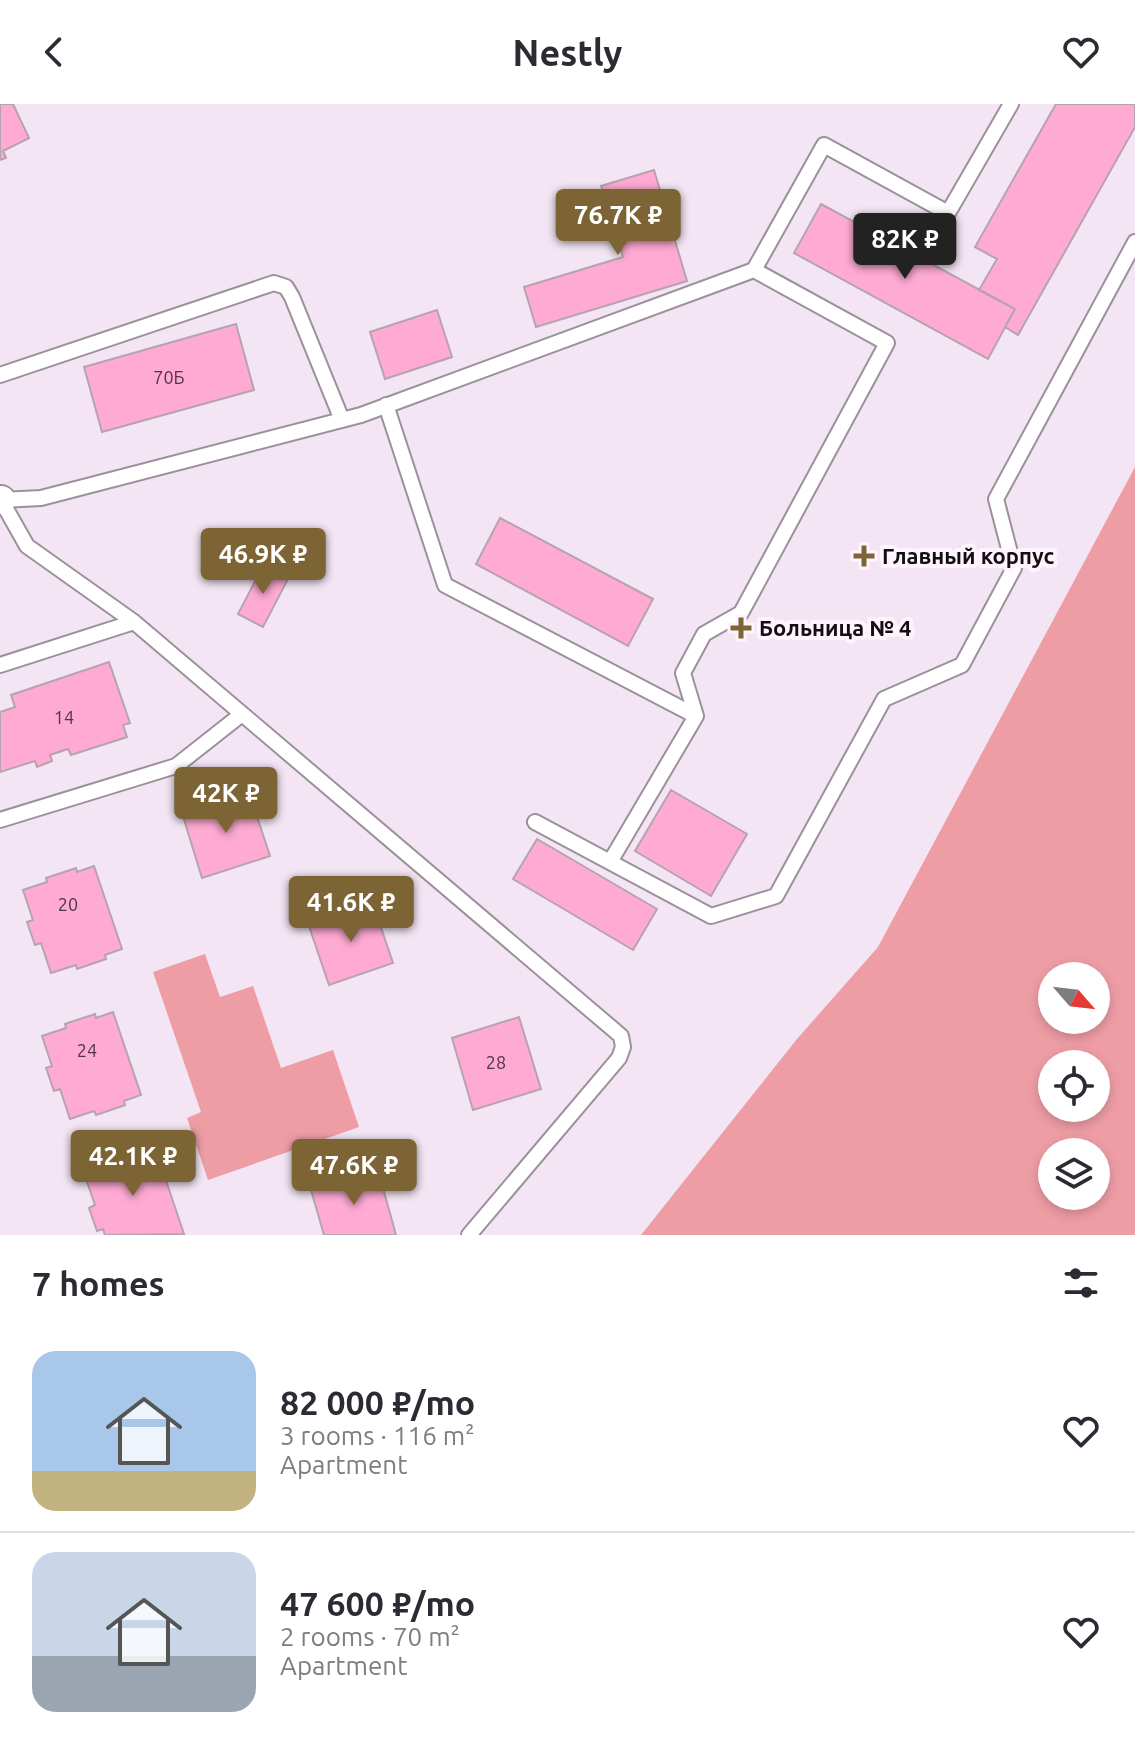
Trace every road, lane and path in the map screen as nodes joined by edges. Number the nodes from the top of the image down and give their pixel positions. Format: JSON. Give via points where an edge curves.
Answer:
{"nodes":[{"id":1,"x":1011,"y":104,"type":"edge"},
{"id":2,"x":1135,"y":242,"type":"edge"},
{"id":3,"x":754,"y":270,"type":"junction"},
{"id":4,"x":0,"y":375,"type":"edge"},
{"id":5,"x":386,"y":405,"type":"junction"},
{"id":6,"x":342,"y":420,"type":"junction"},
{"id":7,"x":0,"y":500,"type":"edge"},
{"id":8,"x":134,"y":622,"type":"junction"},
{"id":9,"x":0,"y":665,"type":"edge"},
{"id":10,"x":242,"y":714,"type":"junction"},
{"id":11,"x":696,"y":716,"type":"junction"},
{"id":12,"x":0,"y":820,"type":"edge"},
{"id":13,"x":535,"y":822,"type":"dead end"},
{"id":14,"x":610,"y":862,"type":"junction"},
{"id":15,"x":469,"y":1235,"type":"edge"}],
"edges":[{"from":1,"to":3,"type":"lane","via":[[948,213],[824,145]]},
{"from":2,"to":14,"type":"lane","via":[[996,499],[1014,568],[962,665],[884,699],[776,896],[711,916]]},
{"from":3,"to":5,"type":"lane"},
{"from":3,"to":11,"type":"lane","via":[[887,343],[741,613],[704,634],[683,673]]},
{"from":4,"to":6,"type":"lane","via":[[274,283],[286,287],[292,297]]},
{"from":5,"to":6,"type":"lane"},
{"from":5,"to":11,"type":"lane","via":[[445,585]]},
{"from":6,"to":7,"type":"lane","via":[[41,498]]},
{"from":7,"to":8,"type":"lane","via":[[27,546]]},
{"from":8,"to":9,"type":"lane"},
{"from":8,"to":10,"type":"lane"},
{"from":10,"to":12,"type":"lane","via":[[176,766]]},
{"from":10,"to":15,"type":"lane","via":[[621,1036],[619,1058]]},
{"from":11,"to":14,"type":"lane"},
{"from":13,"to":14,"type":"lane"}]}
